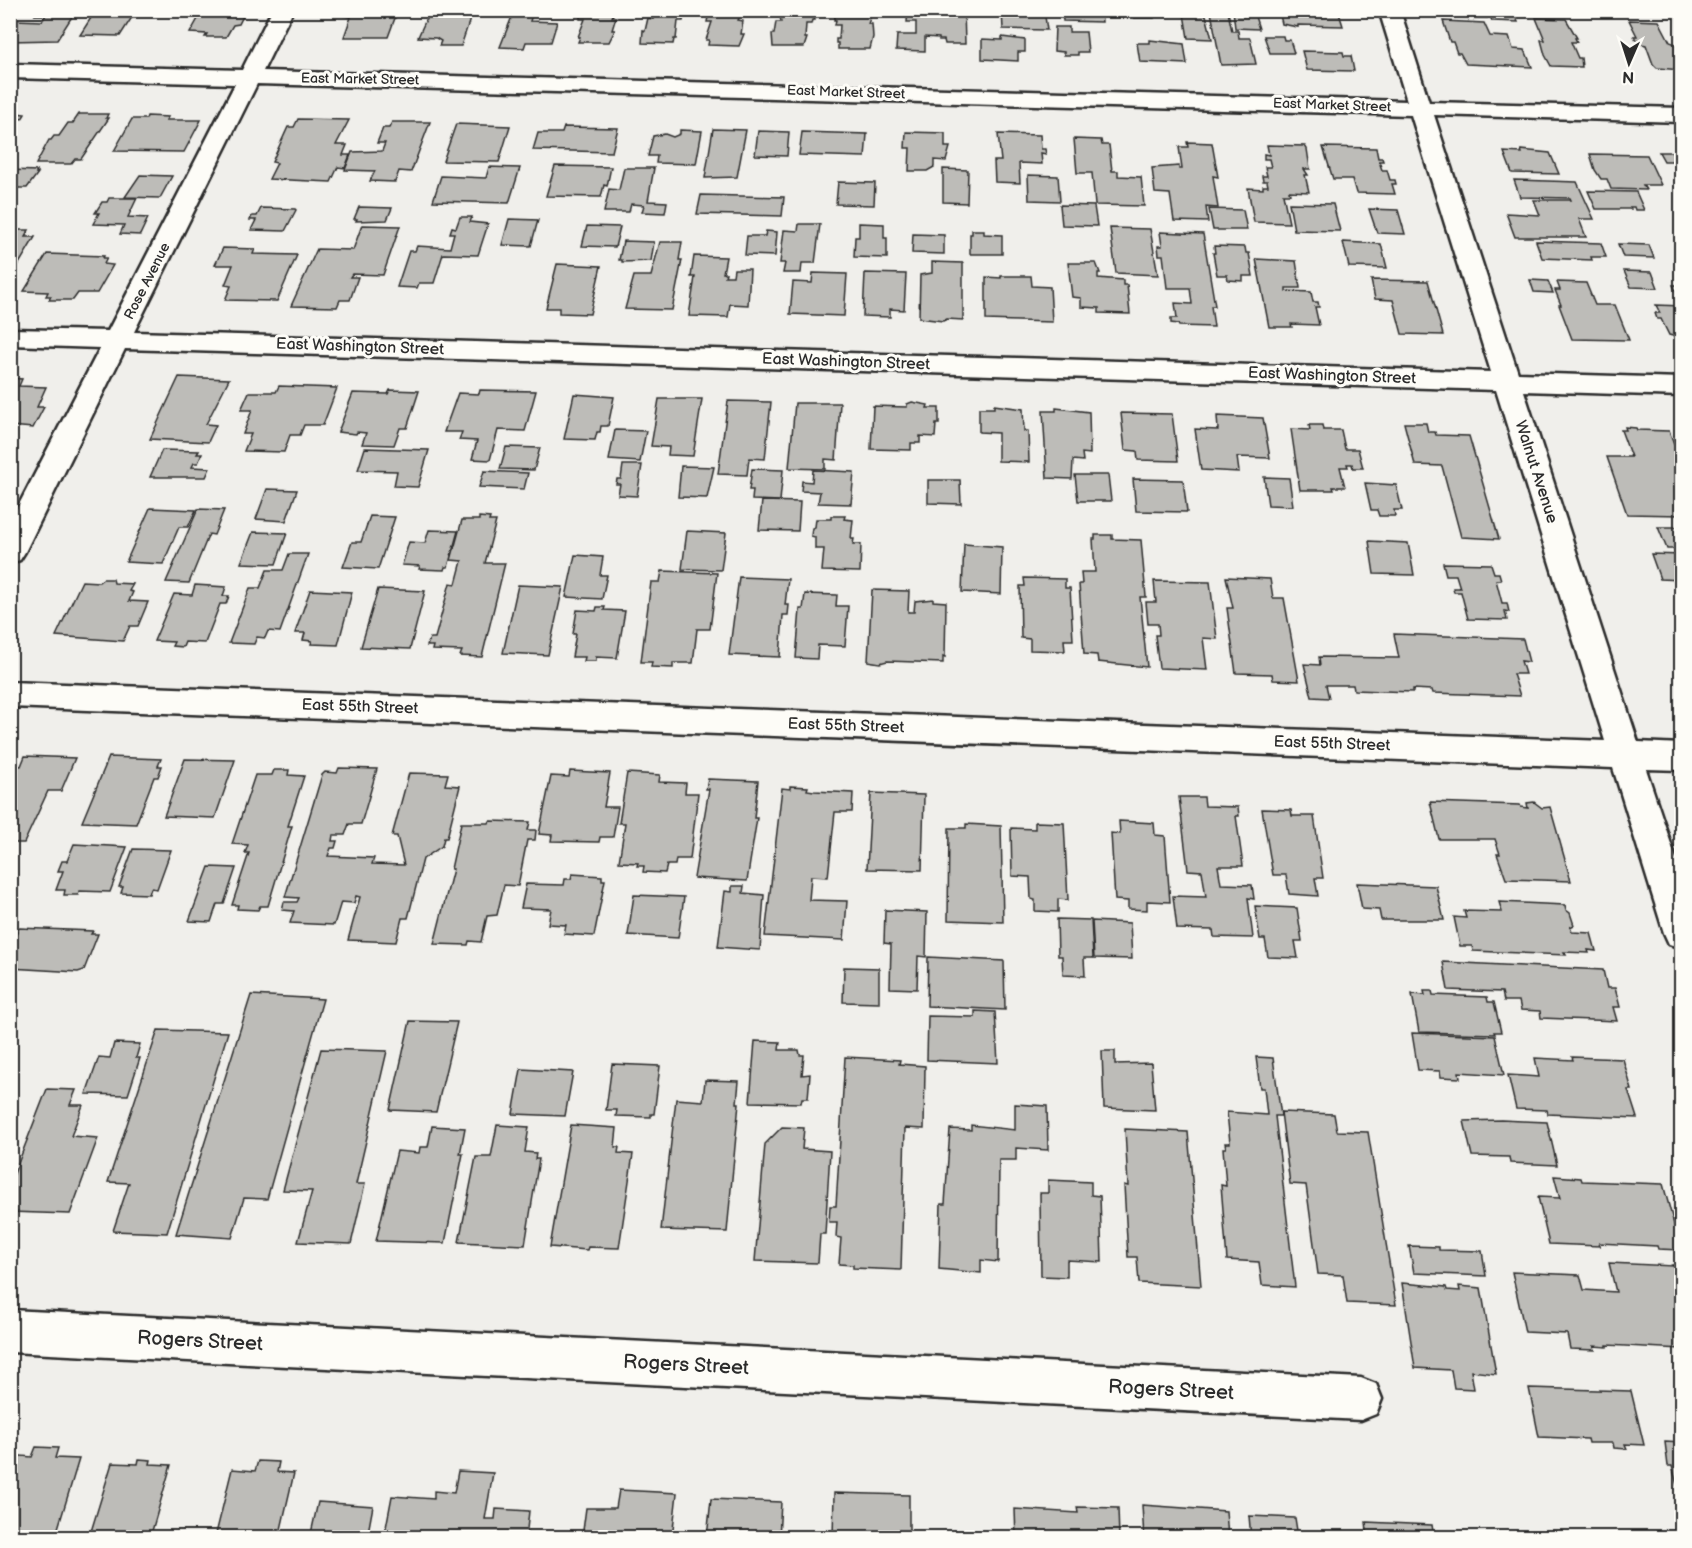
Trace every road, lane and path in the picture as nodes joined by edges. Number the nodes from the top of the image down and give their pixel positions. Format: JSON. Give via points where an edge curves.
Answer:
{"nodes":[{"id":1,"x":283,"y":10,"type":"edge"},
{"id":2,"x":1389,"y":10,"type":"edge"},
{"id":3,"x":10,"y":71,"type":"edge"},
{"id":4,"x":250,"y":76,"type":"junction"},
{"id":5,"x":1420,"y":108,"type":"junction"},
{"id":6,"x":1682,"y":115,"type":"edge"},
{"id":7,"x":10,"y":337,"type":"edge"},
{"id":8,"x":117,"y":340,"type":"junction"},
{"id":9,"x":1507,"y":381,"type":"junction"},
{"id":10,"x":1682,"y":387,"type":"edge"},
{"id":11,"x":10,"y":552,"type":"edge"},
{"id":12,"x":10,"y":694,"type":"edge"},
{"id":13,"x":1626,"y":755,"type":"junction"},
{"id":14,"x":1682,"y":757,"type":"edge"},
{"id":15,"x":1682,"y":933,"type":"edge"},
{"id":16,"x":10,"y":1331,"type":"edge"},
{"id":17,"x":1361,"y":1399,"type":"dead end"}],
"edges":[{"from":1,"to":4,"type":"street","name":"Rose Avenue"},
{"from":2,"to":5,"type":"street","name":"Walnut Avenue"},
{"from":3,"to":4,"type":"street","name":"East Market Street"},
{"from":4,"to":5,"type":"street","name":"East Market Street"},
{"from":4,"to":8,"type":"street","name":"Rose Avenue"},
{"from":5,"to":6,"type":"street","name":"East Market Street"},
{"from":5,"to":9,"type":"street","name":"Walnut Avenue"},
{"from":7,"to":8,"type":"street","name":"East Washington Street"},
{"from":8,"to":9,"type":"street","name":"East Washington Street"},
{"from":8,"to":11,"type":"street","name":"Rose Avenue"},
{"from":9,"to":10,"type":"street","name":"East Washington Street"},
{"from":9,"to":13,"type":"street","name":"Walnut Avenue"},
{"from":12,"to":13,"type":"street","name":"East 55th Street"},
{"from":13,"to":14,"type":"street","name":"East 55th Street"},
{"from":13,"to":15,"type":"street","name":"Walnut Avenue"},
{"from":16,"to":17,"type":"street","name":"Rogers Street"}]}
